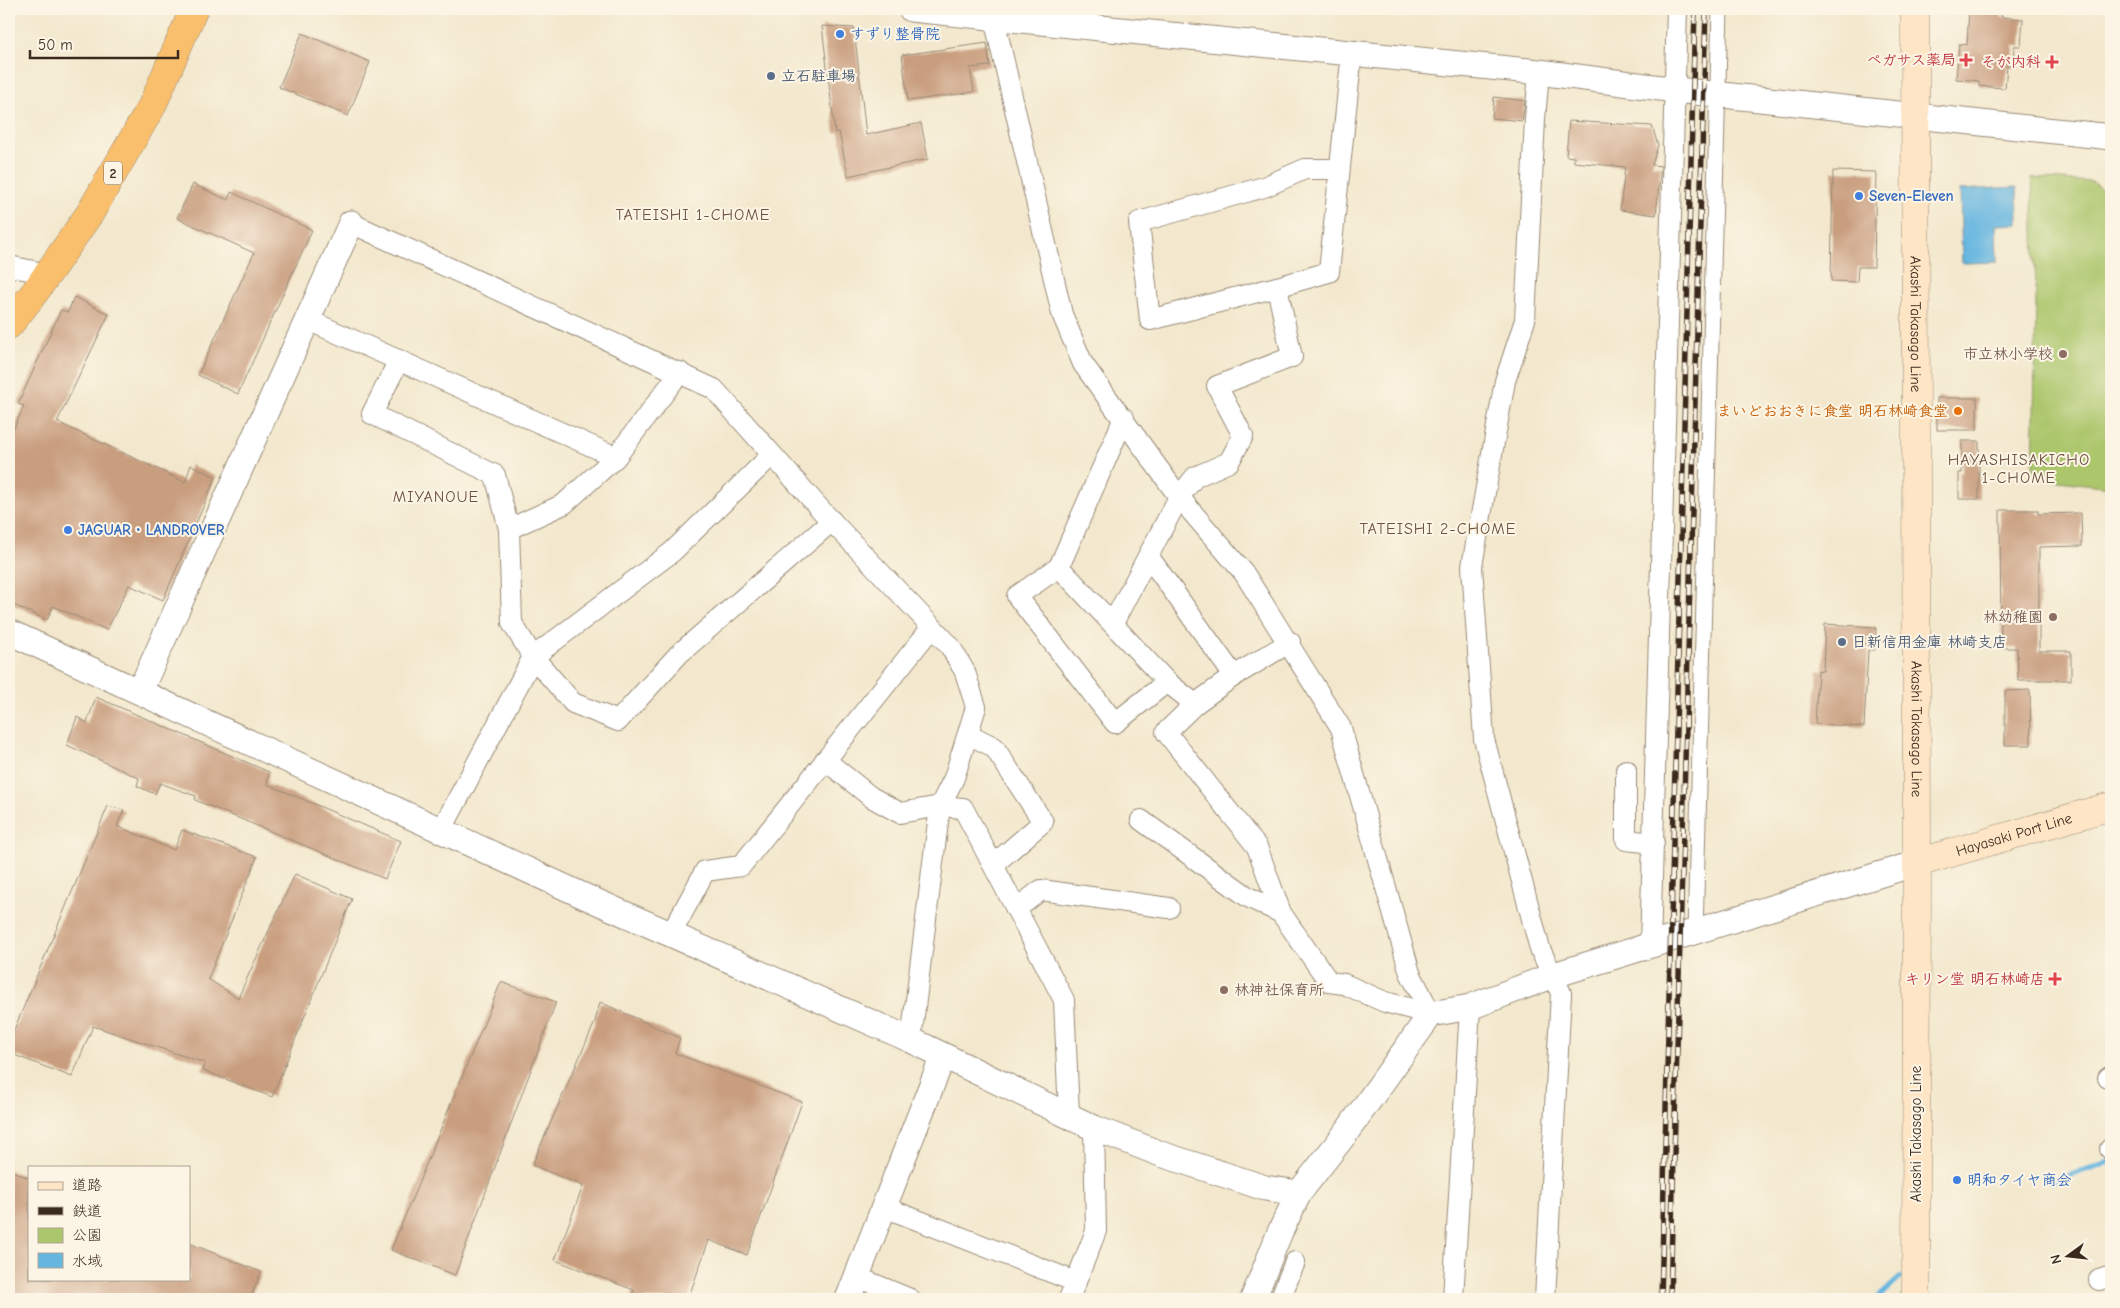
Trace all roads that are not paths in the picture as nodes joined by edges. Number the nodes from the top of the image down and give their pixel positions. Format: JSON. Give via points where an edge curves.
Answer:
{"nodes":[{"id":1,"x":194,"y":9,"type":"edge"},
{"id":2,"x":911,"y":9,"type":"edge"},
{"id":3,"x":1678,"y":9,"type":"edge"},
{"id":4,"x":1720,"y":9,"type":"edge"},
{"id":5,"x":1914,"y":9,"type":"edge"},
{"id":6,"x":994,"y":18,"type":"junction"},
{"id":7,"x":1352,"y":52,"type":"junction"},
{"id":8,"x":1540,"y":72,"type":"junction"},
{"id":9,"x":1676,"y":90,"type":"junction"},
{"id":10,"x":1718,"y":94,"type":"junction"},
{"id":11,"x":1915,"y":117,"type":"junction"},
{"id":12,"x":2111,"y":138,"type":"edge"},
{"id":13,"x":1338,"y":169,"type":"junction"},
{"id":14,"x":351,"y":223,"type":"joint"},
{"id":15,"x":9,"y":266,"type":"edge"},
{"id":16,"x":48,"y":274,"type":"junction"},
{"id":17,"x":1277,"y":287,"type":"junction"},
{"id":18,"x":308,"y":320,"type":"junction"},
{"id":19,"x":9,"y":325,"type":"edge"},
{"id":20,"x":399,"y":360,"type":"junction"},
{"id":21,"x":680,"y":372,"type":"junction"},
{"id":22,"x":1124,"y":418,"type":"junction"},
{"id":23,"x":772,"y":455,"type":"junction"},
{"id":24,"x":616,"y":457,"type":"junction"},
{"id":25,"x":1179,"y":497,"type":"junction"},
{"id":26,"x":832,"y":521,"type":"junction"},
{"id":27,"x":510,"y":529,"type":"junction"},
{"id":28,"x":1149,"y":557,"type":"junction"},
{"id":29,"x":1059,"y":567,"type":"junction"},
{"id":30,"x":1113,"y":623,"type":"junction"},
{"id":31,"x":932,"y":627,"type":"junction"},
{"id":32,"x":9,"y":632,"type":"edge"},
{"id":33,"x":1290,"y":642,"type":"junction"},
{"id":34,"x":533,"y":657,"type":"junction"},
{"id":35,"x":1234,"y":676,"type":"junction"},
{"id":36,"x":1167,"y":682,"type":"junction"},
{"id":37,"x":140,"y":691,"type":"junction"},
{"id":38,"x":1195,"y":704,"type":"junction"},
{"id":39,"x":968,"y":734,"type":"junction"},
{"id":40,"x":826,"y":760,"type":"junction"},
{"id":41,"x":1626,"y":770,"type":"dead end"},
{"id":42,"x":940,"y":806,"type":"junction"},
{"id":43,"x":2111,"y":806,"type":"edge"},
{"id":44,"x":1141,"y":820,"type":"dead end"},
{"id":45,"x":442,"y":829,"type":"junction"},
{"id":46,"x":1654,"y":843,"type":"junction"},
{"id":47,"x":1917,"y":863,"type":"junction"},
{"id":48,"x":993,"y":865,"type":"junction"},
{"id":49,"x":1169,"y":908,"type":"dead end"},
{"id":50,"x":1016,"y":909,"type":"junction"},
{"id":51,"x":1282,"y":913,"type":"junction"},
{"id":52,"x":1695,"y":933,"type":"junction"},
{"id":53,"x":671,"y":934,"type":"junction"},
{"id":54,"x":1650,"y":947,"type":"junction"},
{"id":55,"x":1554,"y":975,"type":"junction"},
{"id":56,"x":1470,"y":1007,"type":"junction"},
{"id":57,"x":1431,"y":1014,"type":"junction"},
{"id":58,"x":911,"y":1040,"type":"junction"},
{"id":59,"x":943,"y":1056,"type":"junction"},
{"id":60,"x":1069,"y":1115,"type":"junction"},
{"id":61,"x":1094,"y":1128,"type":"junction"},
{"id":62,"x":1299,"y":1192,"type":"junction"},
{"id":63,"x":884,"y":1207,"type":"junction"},
{"id":64,"x":1296,"y":1262,"type":"dead end"},
{"id":65,"x":853,"y":1288,"type":"edge"},
{"id":66,"x":1072,"y":1291,"type":"edge"},
{"id":67,"x":910,"y":1299,"type":"edge"},
{"id":68,"x":1253,"y":1299,"type":"edge"},
{"id":69,"x":1280,"y":1299,"type":"edge"},
{"id":70,"x":1453,"y":1299,"type":"edge"},
{"id":71,"x":1545,"y":1299,"type":"edge"},
{"id":72,"x":1916,"y":1299,"type":"edge"}],
"edges":[{"from":1,"to":16,"type":"highway","number":"2","via":[[152,106],[90,213]]},
{"from":2,"to":6,"type":"street"},
{"from":3,"to":9,"type":"street"},
{"from":4,"to":10,"type":"street"},
{"from":5,"to":11,"type":"main road","name":"Akashi Takasago Line"},
{"from":6,"to":7,"type":"street"},
{"from":6,"to":22,"type":"street","via":[[1062,314],[1084,364]]},
{"from":7,"to":8,"type":"street"},
{"from":7,"to":13,"type":"street"},
{"from":8,"to":9,"type":"street"},
{"from":8,"to":55,"type":"street","via":[[1525,320],[1505,382],[1472,566],[1484,739],[1540,949]]},
{"from":9,"to":10,"type":"street"},
{"from":9,"to":46,"type":"street"},
{"from":10,"to":11,"type":"street"},
{"from":10,"to":52,"type":"street"},
{"from":11,"to":12,"type":"street"},
{"from":11,"to":47,"type":"main road","name":"Akashi Takasago Line"},
{"from":13,"to":17,"type":"street","via":[[1329,272]]},
{"from":13,"to":17,"type":"street","via":[[1305,169],[1264,188],[1138,222],[1150,320]]},
{"from":14,"to":18,"type":"street"},
{"from":14,"to":21,"type":"street"},
{"from":15,"to":16,"type":"street"},
{"from":16,"to":19,"type":"highway","number":"2"},
{"from":17,"to":25,"type":"street","via":[[1292,357],[1217,386],[1243,436],[1229,462],[1196,478]]},
{"from":18,"to":20,"type":"street"},
{"from":18,"to":37,"type":"street"},
{"from":20,"to":24,"type":"street"},
{"from":20,"to":27,"type":"street","via":[[372,414],[495,476]]},
{"from":21,"to":23,"type":"street","via":[[714,389]]},
{"from":21,"to":24,"type":"street"},
{"from":22,"to":25,"type":"street"},
{"from":22,"to":29,"type":"street"},
{"from":23,"to":26,"type":"street"},
{"from":23,"to":34,"type":"street","via":[[672,552]]},
{"from":24,"to":27,"type":"street","via":[[564,504]]},
{"from":25,"to":28,"type":"street"},
{"from":25,"to":33,"type":"street","via":[[1244,572]]},
{"from":26,"to":31,"type":"street"},
{"from":26,"to":34,"type":"street","via":[[679,654],[618,721],[572,703]]},
{"from":27,"to":34,"type":"street","via":[[512,623]]},
{"from":28,"to":30,"type":"street"},
{"from":28,"to":35,"type":"street"},
{"from":29,"to":30,"type":"street"},
{"from":29,"to":36,"type":"street","via":[[1017,596],[1115,723]]},
{"from":30,"to":36,"type":"street"},
{"from":31,"to":39,"type":"street","via":[[950,646],[965,672],[976,707]]},
{"from":31,"to":40,"type":"street"},
{"from":32,"to":37,"type":"street"},
{"from":33,"to":35,"type":"street"},
{"from":33,"to":57,"type":"street","via":[[1341,728],[1410,973]]},
{"from":34,"to":45,"type":"street"},
{"from":35,"to":38,"type":"street"},
{"from":36,"to":38,"type":"street"},
{"from":37,"to":45,"type":"street"},
{"from":38,"to":51,"type":"street","via":[[1166,732],[1257,847]]},
{"from":39,"to":42,"type":"street","via":[[954,778]]},
{"from":39,"to":48,"type":"street","via":[[994,747],[1042,822]]},
{"from":40,"to":42,"type":"street","via":[[871,797],[900,813]]},
{"from":40,"to":53,"type":"street","via":[[741,866],[705,871]]},
{"from":41,"to":46,"type":"street","via":[[1626,840]]},
{"from":42,"to":48,"type":"street","via":[[963,808]]},
{"from":42,"to":58,"type":"street"},
{"from":43,"to":47,"type":"main road","name":"Hayasaki Port Line"},
{"from":44,"to":51,"type":"street","via":[[1248,897]]},
{"from":45,"to":53,"type":"street"},
{"from":46,"to":54,"type":"street"},
{"from":47,"to":52,"type":"street"},
{"from":47,"to":72,"type":"main road","name":"Akashi Takasago Line"},
{"from":48,"to":50,"type":"street"},
{"from":49,"to":50,"type":"street","via":[[1041,890]]},
{"from":50,"to":60,"type":"street","via":[[1064,1000]]},
{"from":51,"to":57,"type":"street","via":[[1329,982],[1344,984],[1385,1002]]},
{"from":52,"to":54,"type":"street"},
{"from":53,"to":58,"type":"street"},
{"from":54,"to":55,"type":"street"},
{"from":55,"to":56,"type":"street"},
{"from":55,"to":71,"type":"street","via":[[1561,992]]},
{"from":56,"to":57,"type":"street"},
{"from":56,"to":70,"type":"street"},
{"from":57,"to":62,"type":"street"},
{"from":58,"to":59,"type":"street"},
{"from":59,"to":60,"type":"street"},
{"from":59,"to":63,"type":"street"},
{"from":60,"to":61,"type":"street"},
{"from":61,"to":62,"type":"street","via":[[1265,1188]]},
{"from":61,"to":66,"type":"street","via":[[1096,1231]]},
{"from":62,"to":68,"type":"street"},
{"from":63,"to":65,"type":"street"},
{"from":63,"to":66,"type":"street"},
{"from":64,"to":69,"type":"street"},
{"from":65,"to":67,"type":"street"}]}
